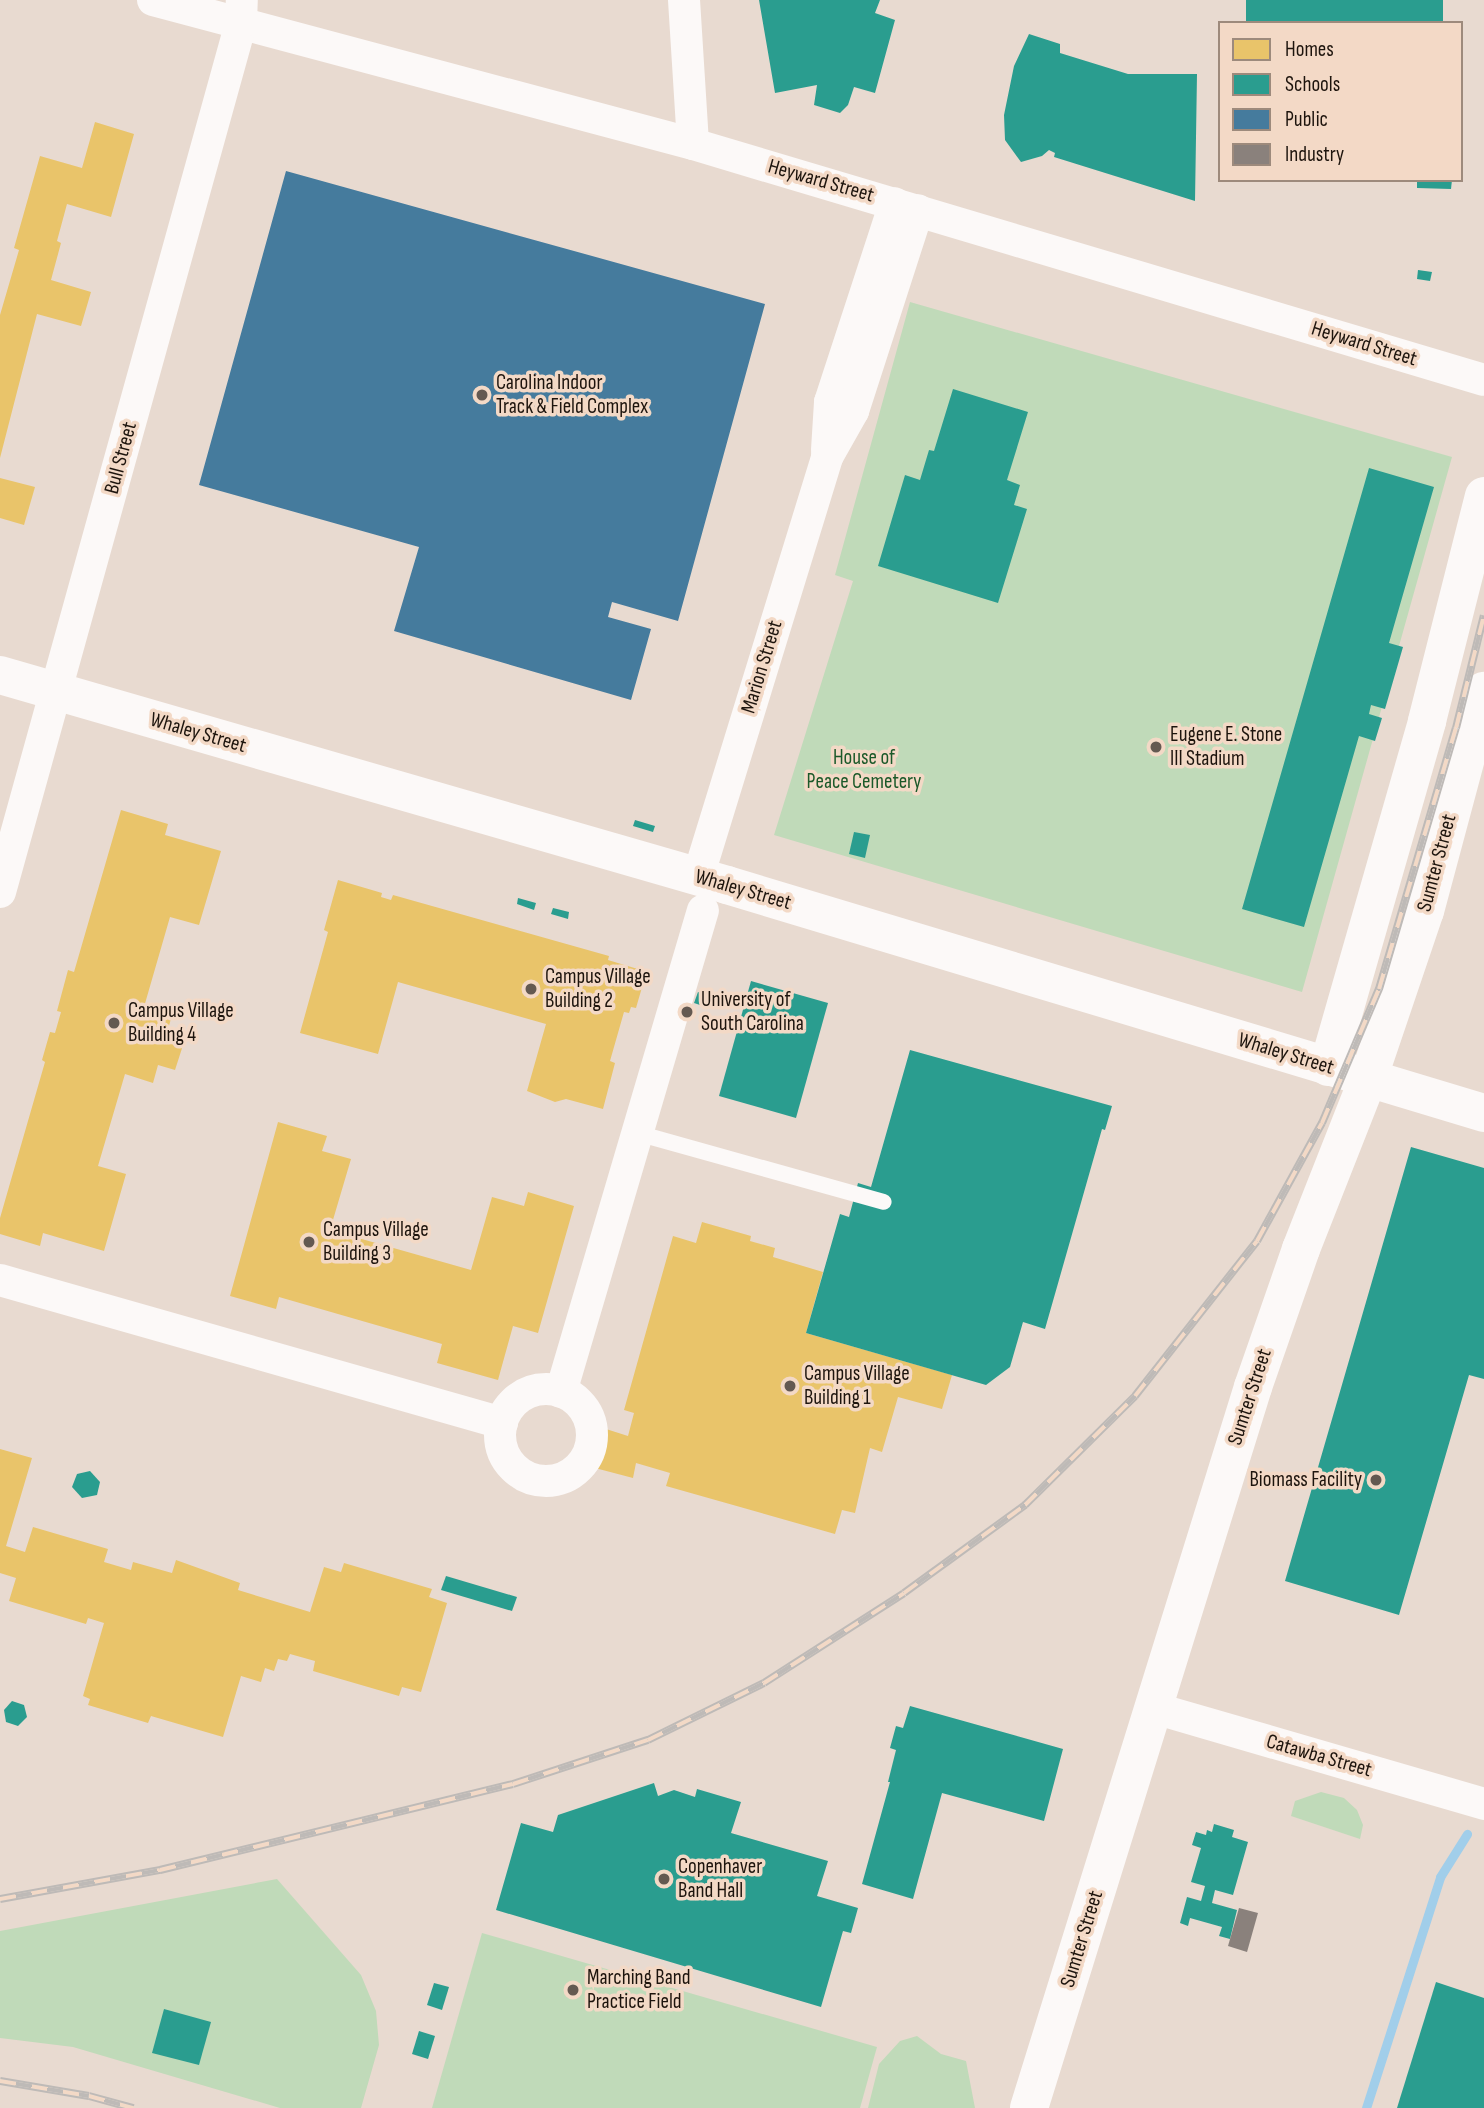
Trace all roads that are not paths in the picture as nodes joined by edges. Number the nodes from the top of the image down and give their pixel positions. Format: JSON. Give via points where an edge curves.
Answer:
{"nodes":[{"id":1,"x":153,"y":0,"type":"edge"},
{"id":2,"x":684,"y":0,"type":"edge"},
{"id":3,"x":242,"y":12,"type":"edge"},
{"id":4,"x":693,"y":144,"type":"junction"},
{"id":5,"x":906,"y":206,"type":"junction"},
{"id":6,"x":1484,"y":380,"type":"edge"},
{"id":7,"x":1484,"y":496,"type":"edge"},
{"id":8,"x":0,"y":675,"type":"edge"},
{"id":9,"x":1484,"y":691,"type":"edge"},
{"id":10,"x":57,"y":692,"type":"junction"},
{"id":11,"x":0,"y":892,"type":"edge"},
{"id":12,"x":701,"y":893,"type":"junction"},
{"id":13,"x":1328,"y":1067,"type":"junction"},
{"id":14,"x":1368,"y":1079,"type":"junction"},
{"id":15,"x":1484,"y":1113,"type":"edge"},
{"id":16,"x":637,"y":1133,"type":"junction"},
{"id":17,"x":884,"y":1202,"type":"dead end"},
{"id":18,"x":0,"y":1280,"type":"edge"},
{"id":19,"x":561,"y":1392,"type":"junction"},
{"id":20,"x":502,"y":1423,"type":"junction"},
{"id":21,"x":1154,"y":1708,"type":"junction"},
{"id":22,"x":1484,"y":1804,"type":"edge"},
{"id":23,"x":1029,"y":2108,"type":"edge"}],
"edges":[{"from":1,"to":3,"type":"street","name":"Heyward Street"},
{"from":2,"to":4,"type":"street"},
{"from":3,"to":4,"type":"street","name":"Heyward Street"},
{"from":3,"to":10,"type":"street","name":"Bull Street"},
{"from":4,"to":5,"type":"street","name":"Heyward Street"},
{"from":5,"to":6,"type":"street","name":"Heyward Street"},
{"from":5,"to":12,"type":"street","name":"Marion Street","via":[[853,411],[827,457]]},
{"from":7,"to":13,"type":"street","via":[[1427,721]]},
{"from":8,"to":10,"type":"street","name":"Whaley Street"},
{"from":9,"to":14,"type":"street","name":"Sumter Street","via":[[1425,911]]},
{"from":10,"to":11,"type":"street","name":"Bull Street"},
{"from":10,"to":12,"type":"street","name":"Whaley Street"},
{"from":12,"to":13,"type":"street","name":"Whaley Street"},
{"from":12,"to":16,"type":"street","name":"Marion Street"},
{"from":13,"to":14,"type":"street","name":"Whaley Street"},
{"from":14,"to":15,"type":"street","name":"Whaley Street"},
{"from":14,"to":21,"type":"street","name":"Sumter Street","via":[[1253,1387]]},
{"from":16,"to":17,"type":"lane"},
{"from":16,"to":19,"type":"street","name":"Marion Street"},
{"from":18,"to":20,"type":"street"},
{"from":19,"to":20,"type":"street","via":[[525,1395]]},
{"from":19,"to":20,"type":"street","via":[[575,1399],[591,1424],[588,1454],[568,1476],[553,1481],[524,1476],[504,1453]]},
{"from":21,"to":22,"type":"street","name":"Catawba Street"},
{"from":21,"to":23,"type":"street","name":"Sumter Street"}]}
